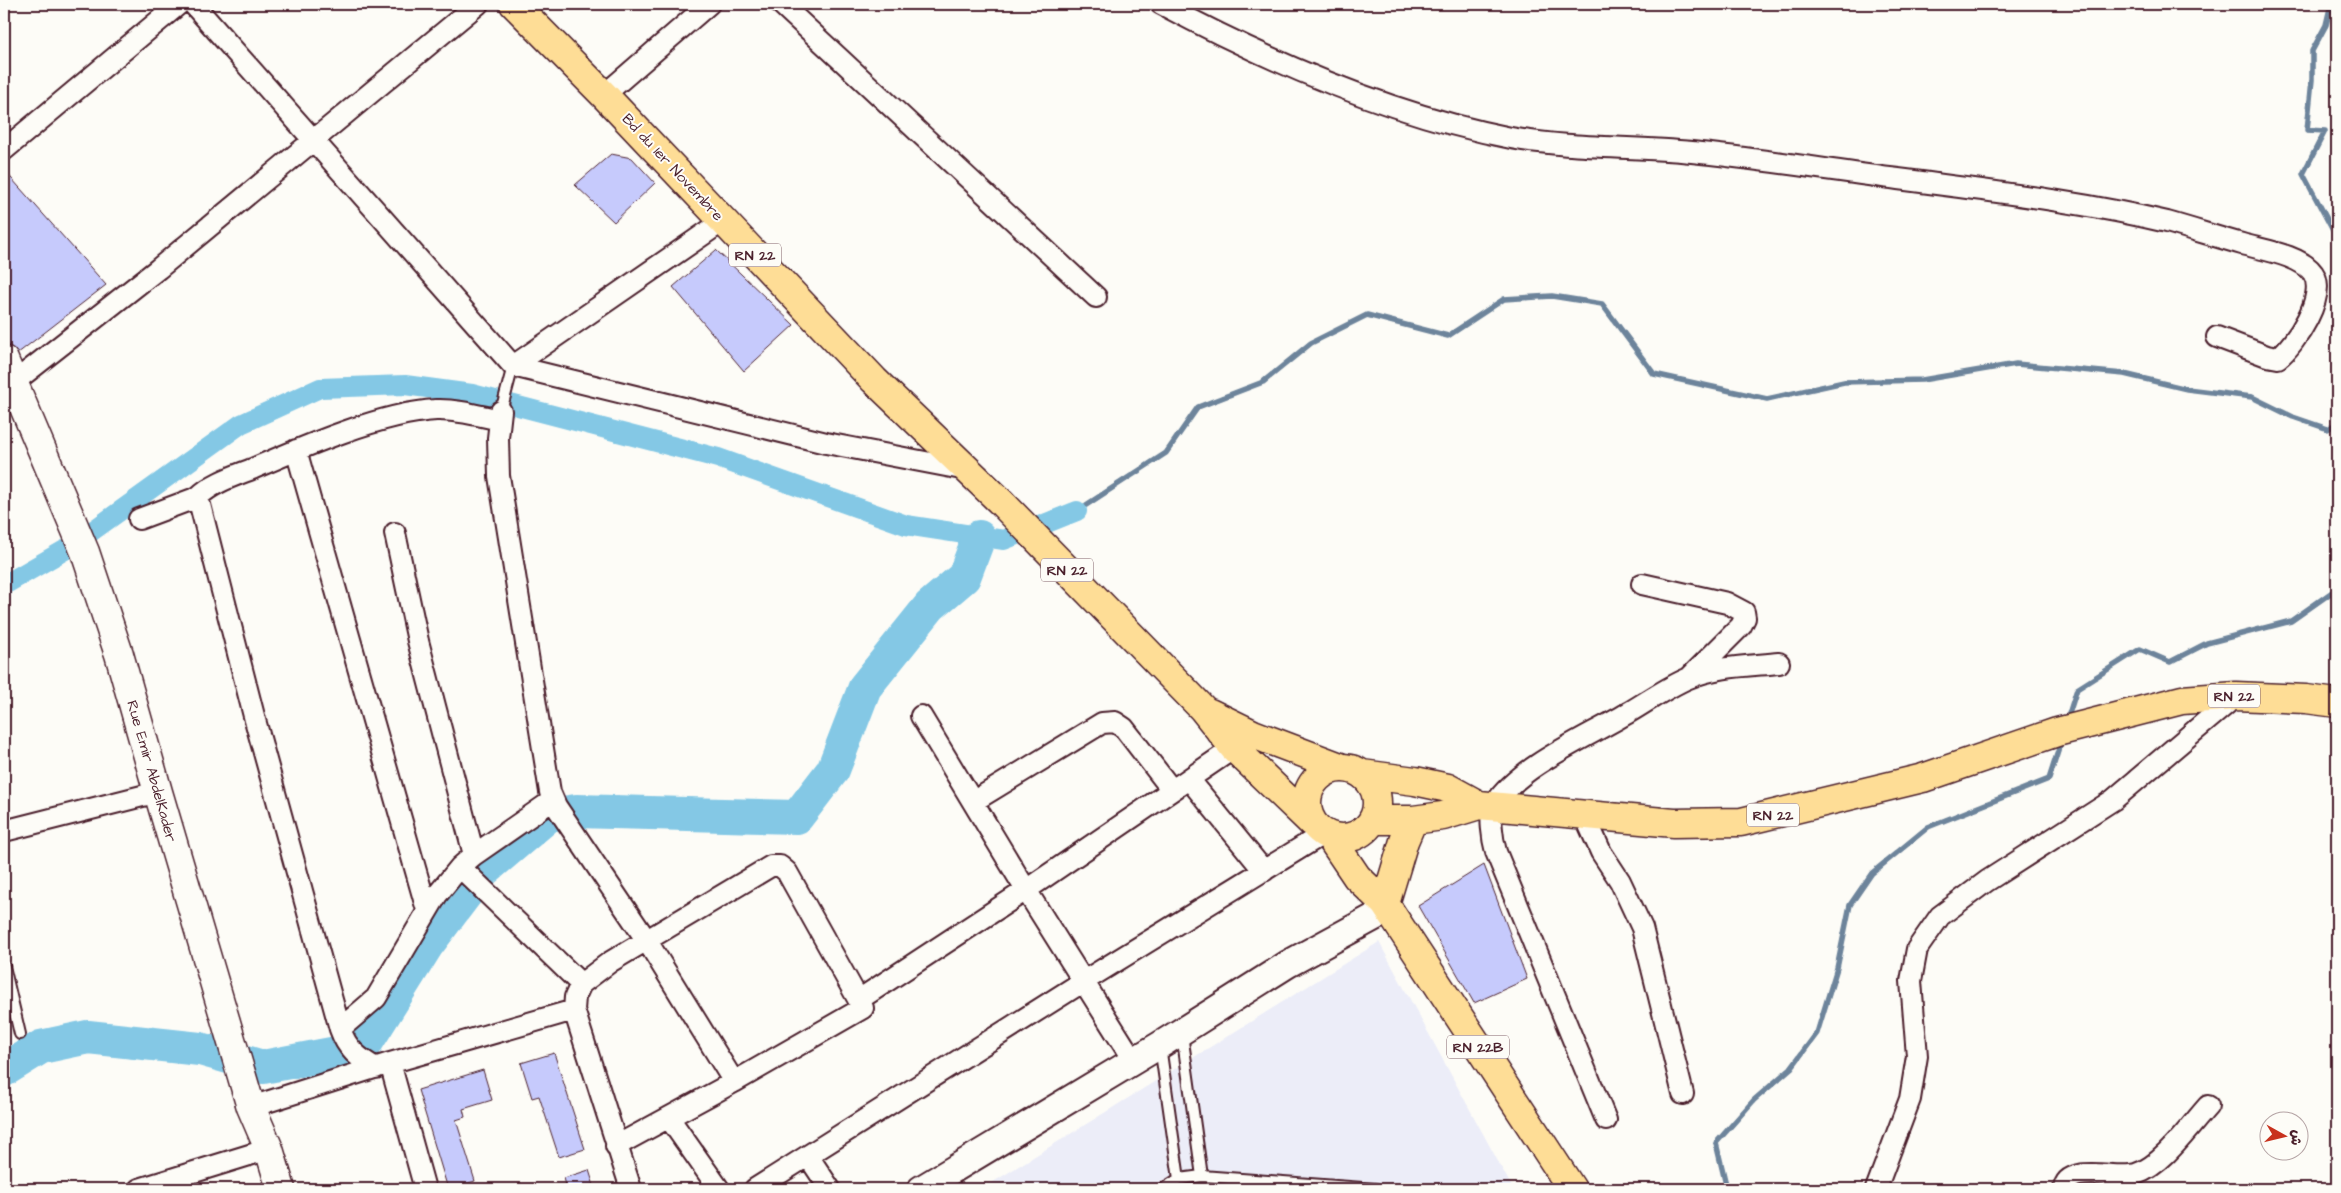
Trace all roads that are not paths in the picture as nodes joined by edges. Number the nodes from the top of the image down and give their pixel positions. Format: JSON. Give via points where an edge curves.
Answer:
{"nodes":[{"id":1,"x":179,"y":4,"type":"edge"},
{"id":2,"x":193,"y":4,"type":"edge"},
{"id":3,"x":478,"y":4,"type":"edge"},
{"id":4,"x":514,"y":4,"type":"edge"},
{"id":5,"x":709,"y":4,"type":"edge"},
{"id":6,"x":781,"y":4,"type":"edge"},
{"id":7,"x":1160,"y":4,"type":"edge"},
{"id":8,"x":604,"y":95,"type":"junction"},
{"id":9,"x":312,"y":141,"type":"junction"},
{"id":10,"x":4,"y":150,"type":"edge"},
{"id":11,"x":723,"y":221,"type":"junction"},
{"id":12,"x":1096,"y":296,"type":"dead end"},
{"id":13,"x":2217,"y":337,"type":"dead end"},
{"id":14,"x":513,"y":366,"type":"junction"},
{"id":15,"x":8,"y":372,"type":"edge"},
{"id":16,"x":500,"y":415,"type":"junction"},
{"id":17,"x":296,"y":450,"type":"junction"},
{"id":18,"x":967,"y":470,"type":"junction"},
{"id":19,"x":198,"y":496,"type":"junction"},
{"id":20,"x":139,"y":519,"type":"dead end"},
{"id":21,"x":395,"y":533,"type":"dead end"},
{"id":22,"x":1642,"y":584,"type":"dead end"},
{"id":23,"x":1779,"y":663,"type":"dead end"},
{"id":24,"x":1690,"y":677,"type":"junction"},
{"id":25,"x":2236,"y":696,"type":"junction"},
{"id":26,"x":2337,"y":703,"type":"edge"},
{"id":27,"x":1203,"y":709,"type":"junction"},
{"id":28,"x":920,"y":716,"type":"dead end"},
{"id":29,"x":1234,"y":748,"type":"junction"},
{"id":30,"x":1352,"y":771,"type":"junction"},
{"id":31,"x":1189,"y":779,"type":"junction"},
{"id":32,"x":1172,"y":790,"type":"junction"},
{"id":33,"x":158,"y":792,"type":"junction"},
{"id":34,"x":974,"y":801,"type":"junction"},
{"id":35,"x":1486,"y":805,"type":"junction"},
{"id":36,"x":558,"y":808,"type":"junction"},
{"id":37,"x":1584,"y":814,"type":"junction"},
{"id":38,"x":1413,"y":820,"type":"junction"},
{"id":39,"x":1372,"y":821,"type":"junction"},
{"id":40,"x":4,"y":831,"type":"edge"},
{"id":41,"x":1321,"y":831,"type":"junction"},
{"id":42,"x":1264,"y":871,"type":"junction"},
{"id":43,"x":471,"y":872,"type":"junction"},
{"id":44,"x":1026,"y":890,"type":"junction"},
{"id":45,"x":1387,"y":906,"type":"junction"},
{"id":46,"x":427,"y":910,"type":"junction"},
{"id":47,"x":647,"y":941,"type":"junction"},
{"id":48,"x":4,"y":966,"type":"edge"},
{"id":49,"x":1084,"y":981,"type":"junction"},
{"id":50,"x":581,"y":984,"type":"junction"},
{"id":51,"x":860,"y":999,"type":"junction"},
{"id":52,"x":574,"y":1010,"type":"junction"},
{"id":53,"x":1182,"y":1031,"type":"junction"},
{"id":54,"x":20,"y":1034,"type":"dead end"},
{"id":55,"x":342,"y":1034,"type":"junction"},
{"id":56,"x":1160,"y":1045,"type":"junction"},
{"id":57,"x":1133,"y":1060,"type":"junction"},
{"id":58,"x":377,"y":1064,"type":"junction"},
{"id":59,"x":734,"y":1082,"type":"junction"},
{"id":60,"x":1683,"y":1094,"type":"dead end"},
{"id":61,"x":251,"y":1106,"type":"junction"},
{"id":62,"x":2208,"y":1106,"type":"dead end"},
{"id":63,"x":669,"y":1118,"type":"junction"},
{"id":64,"x":1606,"y":1120,"type":"dead end"},
{"id":65,"x":616,"y":1146,"type":"junction"},
{"id":66,"x":269,"y":1149,"type":"junction"},
{"id":67,"x":808,"y":1156,"type":"junction"},
{"id":68,"x":1202,"y":1176,"type":"junction"},
{"id":69,"x":1179,"y":1179,"type":"junction"},
{"id":70,"x":139,"y":1189,"type":"edge"},
{"id":71,"x":280,"y":1189,"type":"edge"},
{"id":72,"x":425,"y":1189,"type":"edge"},
{"id":73,"x":631,"y":1189,"type":"edge"},
{"id":74,"x":719,"y":1189,"type":"edge"},
{"id":75,"x":755,"y":1189,"type":"edge"},
{"id":76,"x":830,"y":1189,"type":"edge"},
{"id":77,"x":920,"y":1189,"type":"edge"},
{"id":78,"x":1163,"y":1189,"type":"edge"},
{"id":79,"x":1376,"y":1189,"type":"edge"},
{"id":80,"x":1572,"y":1189,"type":"edge"},
{"id":81,"x":1876,"y":1189,"type":"edge"},
{"id":82,"x":2064,"y":1189,"type":"edge"}],
"edges":[{"from":1,"to":10,"type":"street"},
{"from":2,"to":9,"type":"street"},
{"from":3,"to":9,"type":"street"},
{"from":4,"to":8,"type":"main road","name":"Bd du 1er Novembre","number":"RN 22"},
{"from":5,"to":8,"type":"street"},
{"from":6,"to":12,"type":"street"},
{"from":7,"to":13,"type":"street","via":[[1318,80],[1437,122],[1514,138],[1600,148],[1690,152],[2084,206],[2166,222],[2293,258],[2313,273],[2317,284],[2316,298],[2309,318],[2286,352],[2278,358]]},
{"from":8,"to":11,"type":"main road","name":"Bd du 1er Novembre","number":"RN 22"},
{"from":9,"to":14,"type":"street"},
{"from":9,"to":15,"type":"street","via":[[158,269]]},
{"from":11,"to":14,"type":"street"},
{"from":11,"to":18,"type":"main road","name":"Bd du 1er Novembre","number":"RN 22","via":[[874,380]]},
{"from":14,"to":16,"type":"lane"},
{"from":14,"to":18,"type":"street","via":[[826,442]]},
{"from":15,"to":33,"type":"main road","name":"Rue Emir AbdelKader","via":[[84,552],[119,654]]},
{"from":16,"to":17,"type":"street","via":[[437,410],[402,416]]},
{"from":16,"to":36,"type":"street","via":[[499,476],[547,782]]},
{"from":17,"to":19,"type":"street","via":[[229,478]]},
{"from":17,"to":46,"type":"street"},
{"from":18,"to":27,"type":"main road","name":"Bd du 1er Novembre","number":"RN 22"},
{"from":19,"to":20,"type":"street"},
{"from":19,"to":55,"type":"street","via":[[255,720]]},
{"from":21,"to":43,"type":"street"},
{"from":22,"to":24,"type":"street","via":[[1727,603],[1744,612],[1741,626]]},
{"from":23,"to":24,"type":"street"},
{"from":24,"to":35,"type":"street","via":[[1550,758],[1514,781]]},
{"from":25,"to":26,"type":"main road","number":"RN 22"},
{"from":25,"to":37,"type":"main road","number":"RN 22","via":[[2182,700],[2132,712],[2057,732],[1923,778],[1741,822],[1674,823]]},
{"from":25,"to":81,"type":"street","via":[[2113,800],[1987,881],[1940,916],[1917,949],[1911,981],[1917,1056],[1910,1099]]},
{"from":27,"to":29,"type":"main road","number":"RN 22"},
{"from":27,"to":30,"type":"main road","number":"RN 22","via":[[1253,734]]},
{"from":28,"to":34,"type":"street"},
{"from":29,"to":31,"type":"street"},
{"from":29,"to":41,"type":"main road","number":"RN 22"},
{"from":30,"to":35,"type":"main road","number":"RN 22","via":[[1448,788]]},
{"from":30,"to":39,"type":"main road","via":[[1373,787],[1377,800]]},
{"from":30,"to":41,"type":"main road","via":[[1322,773],[1314,780],[1306,801]]},
{"from":31,"to":32,"type":"street"},
{"from":31,"to":42,"type":"street"},
{"from":32,"to":34,"type":"street","via":[[1124,728],[1115,722],[1102,723]]},
{"from":32,"to":44,"type":"street"},
{"from":33,"to":40,"type":"street"},
{"from":33,"to":61,"type":"main road","name":"Rue Emir AbdelKader"},
{"from":34,"to":44,"type":"street"},
{"from":35,"to":37,"type":"main road","number":"RN 22"},
{"from":35,"to":38,"type":"main road","number":"RN 22"},
{"from":35,"to":64,"type":"street","via":[[1496,852]]},
{"from":36,"to":43,"type":"street"},
{"from":36,"to":47,"type":"street"},
{"from":37,"to":60,"type":"street","via":[[1642,928]]},
{"from":38,"to":39,"type":"main road","number":"RN 22"},
{"from":38,"to":45,"type":"main road","via":[[1404,841]]},
{"from":39,"to":41,"type":"main road","via":[[1364,832],[1353,837],[1341,839]]},
{"from":39,"to":45,"type":"main road","via":[[1385,850],[1388,866]]},
{"from":41,"to":42,"type":"street"},
{"from":41,"to":45,"type":"main road","number":"RN 22B","via":[[1356,877]]},
{"from":42,"to":49,"type":"street"},
{"from":43,"to":46,"type":"street","via":[[442,888]]},
{"from":43,"to":50,"type":"street"},
{"from":44,"to":49,"type":"street"},
{"from":44,"to":51,"type":"street"},
{"from":45,"to":53,"type":"street"},
{"from":45,"to":80,"type":"main road","number":"RN 22B"},
{"from":46,"to":55,"type":"street","via":[[376,998]]},
{"from":47,"to":50,"type":"street","via":[[610,962]]},
{"from":47,"to":51,"type":"street","via":[[771,866],[780,866],[787,872]]},
{"from":47,"to":59,"type":"street"},
{"from":48,"to":54,"type":"lane"},
{"from":49,"to":57,"type":"street"},
{"from":49,"to":67,"type":"street"},
{"from":50,"to":52,"type":"street","via":[[575,996]]},
{"from":51,"to":59,"type":"street","via":[[861,1010]]},
{"from":52,"to":58,"type":"street"},
{"from":52,"to":65,"type":"street"},
{"from":53,"to":56,"type":"street"},
{"from":53,"to":68,"type":"lane"},
{"from":55,"to":58,"type":"street","via":[[356,1056]]},
{"from":56,"to":57,"type":"street"},
{"from":56,"to":69,"type":"lane"},
{"from":57,"to":77,"type":"street"},
{"from":58,"to":61,"type":"street"},
{"from":58,"to":72,"type":"street"},
{"from":59,"to":63,"type":"street"},
{"from":61,"to":66,"type":"main road","name":"Rue Emir AbdelKader"},
{"from":62,"to":82,"type":"street","via":[[2149,1168],[2135,1174],[2072,1176],[2064,1184]]},
{"from":63,"to":65,"type":"street"},
{"from":63,"to":74,"type":"street"},
{"from":65,"to":73,"type":"street"},
{"from":66,"to":70,"type":"street"},
{"from":66,"to":71,"type":"main road","name":"Rue Emir AbdelKader"},
{"from":67,"to":75,"type":"street"},
{"from":67,"to":76,"type":"street"},
{"from":68,"to":69,"type":"lane"},
{"from":68,"to":79,"type":"lane"},
{"from":69,"to":78,"type":"lane"}]}
